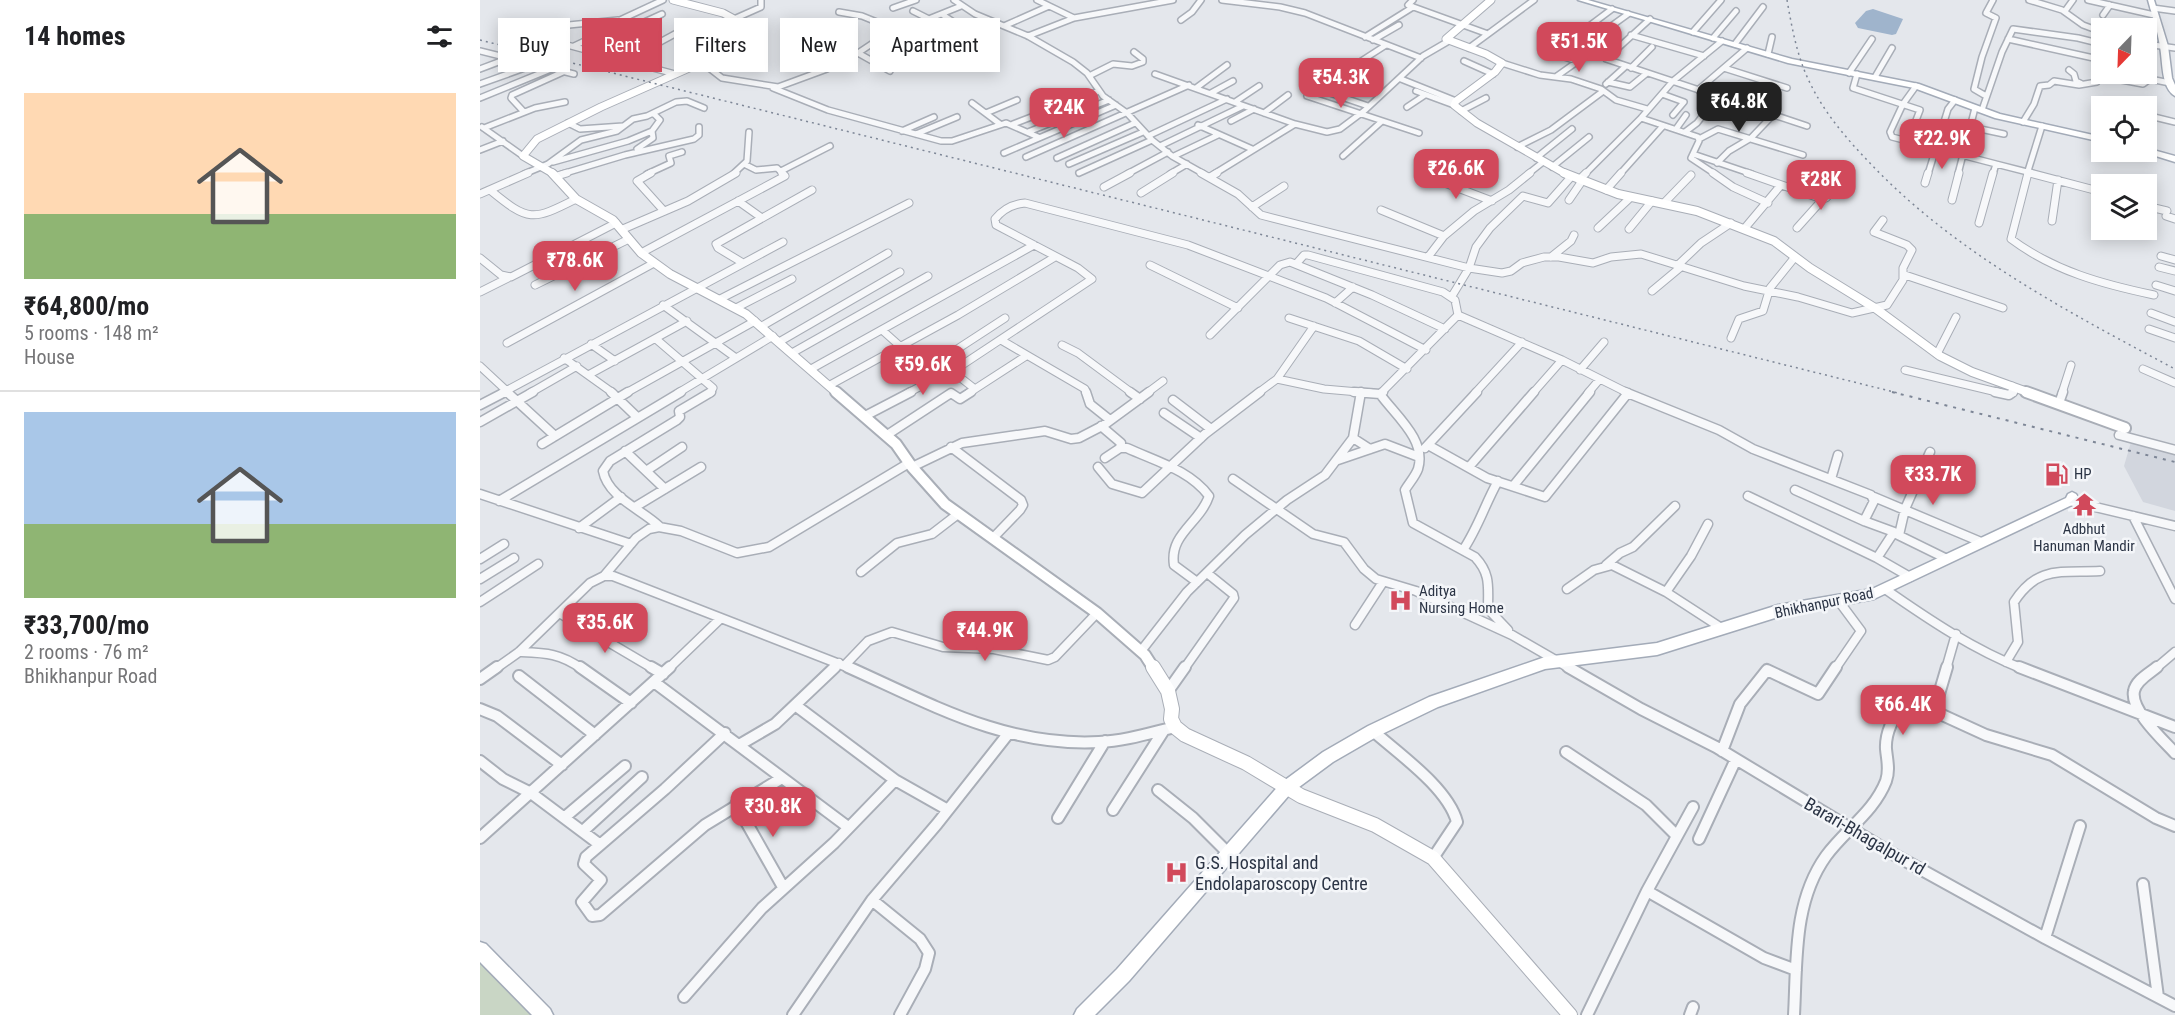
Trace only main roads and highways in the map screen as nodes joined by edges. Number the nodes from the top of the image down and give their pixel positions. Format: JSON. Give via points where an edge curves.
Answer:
{"nodes":[{"id":1,"x":1581,"y":0,"type":"edge"},
{"id":2,"x":2153,"y":8,"type":"edge"},
{"id":3,"x":2171,"y":80,"type":"edge"},
{"id":4,"x":2175,"y":94,"type":"edge"},
{"id":5,"x":2091,"y":135,"type":"edge"},
{"id":6,"x":2157,"y":153,"type":"edge"},
{"id":7,"x":2175,"y":159,"type":"edge"},
{"id":8,"x":2071,"y":499,"type":"road end"},
{"id":9,"x":480,"y":950,"type":"edge"},
{"id":10,"x":544,"y":1015,"type":"edge"},
{"id":11,"x":1083,"y":1015,"type":"edge"}],
"edges":[{"from":1,"to":5,"type":"main road","via":[[1768,54],[1916,86],[2023,122]]},
{"from":2,"to":3,"type":"main road"},
{"from":3,"to":4,"type":"main road"},
{"from":6,"to":7,"type":"main road"},
{"from":8,"to":11,"type":"main road","name":"Bhikhanpur Road","via":[[1875,594],[1778,611],[1658,649],[1545,663],[1434,702],[1373,730],[1286,788],[1123,975]]},
{"from":9,"to":10,"type":"main road"}]}
